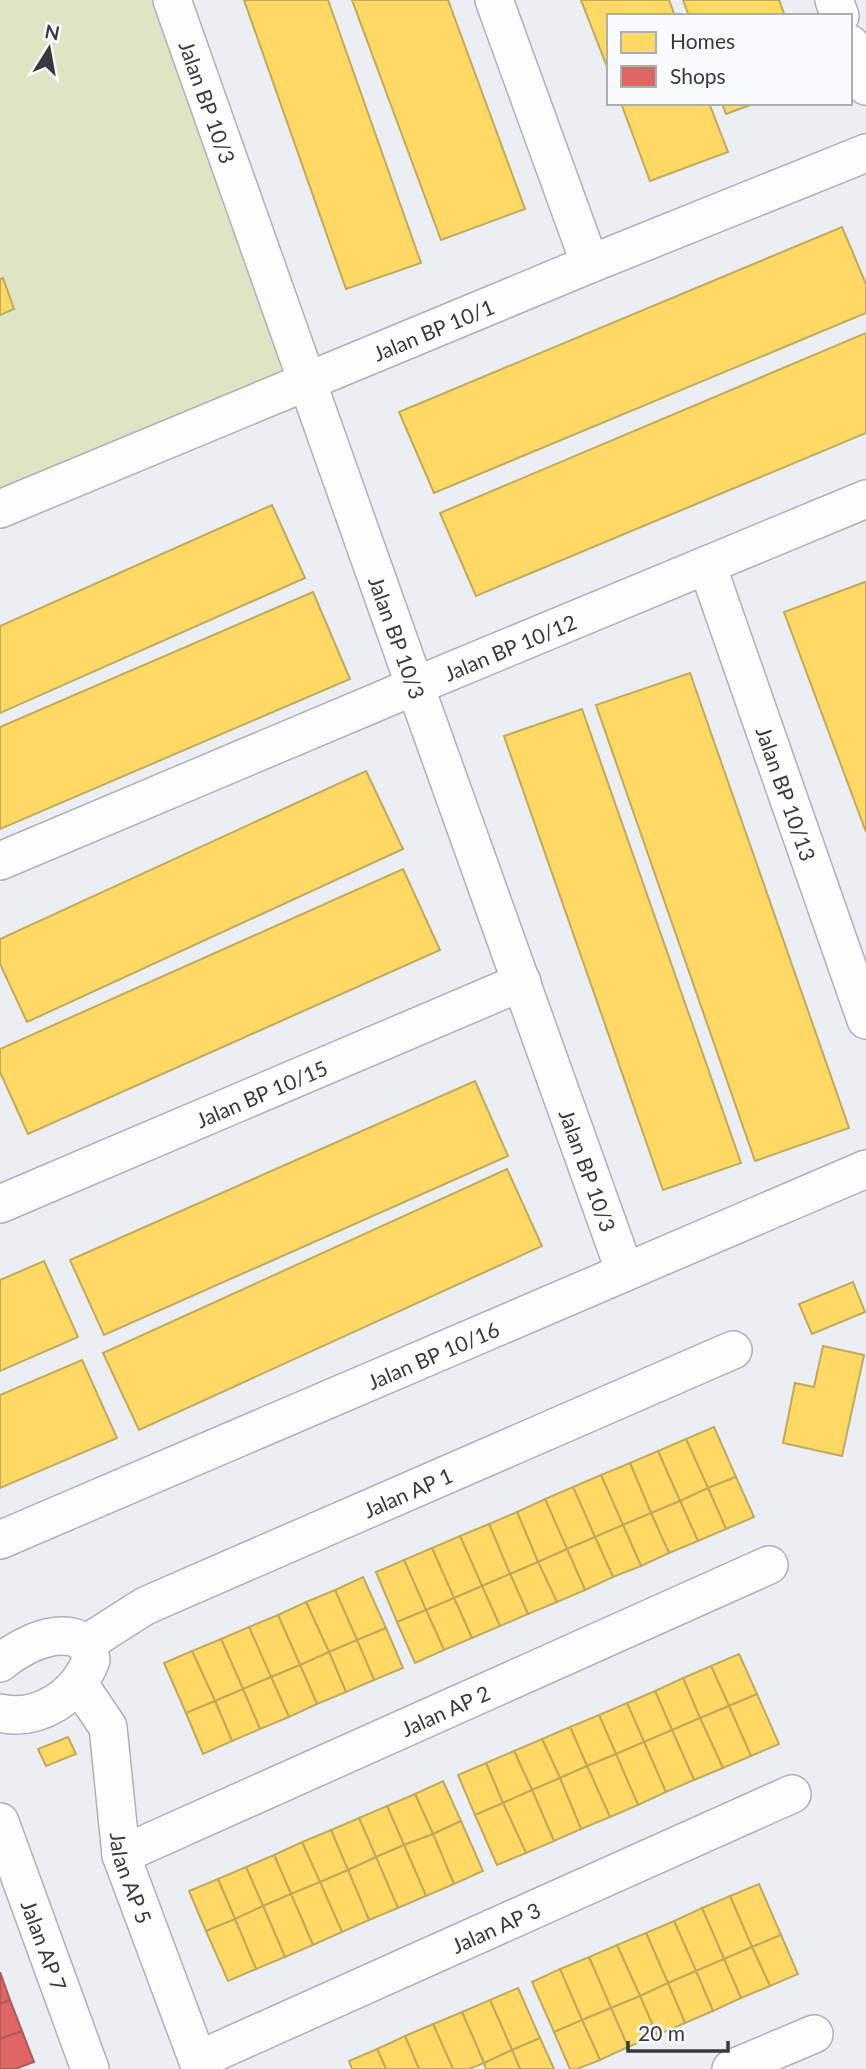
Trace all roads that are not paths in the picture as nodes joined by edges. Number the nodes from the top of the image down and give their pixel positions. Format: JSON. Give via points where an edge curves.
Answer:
{"nodes":[{"id":1,"x":172,"y":0,"type":"edge"},
{"id":2,"x":494,"y":0,"type":"edge"},
{"id":3,"x":852,"y":49,"type":"edge"},
{"id":4,"x":866,"y":86,"type":"edge"},
{"id":5,"x":866,"y":153,"type":"edge"},
{"id":6,"x":590,"y":264,"type":"junction"},
{"id":7,"x":308,"y":381,"type":"junction"},
{"id":8,"x":866,"y":499,"type":"edge"},
{"id":9,"x":0,"y":509,"type":"edge"},
{"id":10,"x":708,"y":565,"type":"junction"},
{"id":11,"x":415,"y":686,"type":"junction"},
{"id":12,"x":0,"y":861,"type":"edge"},
{"id":13,"x":522,"y":982,"type":"junction"},
{"id":14,"x":866,"y":1020,"type":"edge"},
{"id":15,"x":866,"y":1169,"type":"edge"},
{"id":16,"x":0,"y":1204,"type":"edge"},
{"id":17,"x":625,"y":1272,"type":"junction"},
{"id":18,"x":733,"y":1350,"type":"dead end"},
{"id":19,"x":0,"y":1540,"type":"edge"},
{"id":20,"x":769,"y":1565,"type":"dead end"},
{"id":21,"x":87,"y":1643,"type":"junction"},
{"id":22,"x":0,"y":1663,"type":"edge"},
{"id":23,"x":79,"y":1684,"type":"junction"},
{"id":24,"x":0,"y":1713,"type":"edge"},
{"id":25,"x":792,"y":1794,"type":"dead end"},
{"id":26,"x":0,"y":1822,"type":"edge"},
{"id":27,"x":121,"y":1855,"type":"junction"},
{"id":28,"x":814,"y":2034,"type":"dead end"},
{"id":29,"x":199,"y":2064,"type":"edge"},
{"id":30,"x":90,"y":2069,"type":"edge"},
{"id":31,"x":731,"y":2069,"type":"edge"}],
"edges":[{"from":1,"to":7,"type":"street","name":"Jalan BP 10/3"},
{"from":2,"to":6,"type":"street"},
{"from":3,"to":4,"type":"street"},
{"from":5,"to":6,"type":"street","name":"Jalan BP 10/1"},
{"from":6,"to":7,"type":"street","name":"Jalan BP 10/1"},
{"from":7,"to":9,"type":"street","name":"Jalan BP 10/1"},
{"from":7,"to":11,"type":"street","name":"Jalan BP 10/3"},
{"from":8,"to":10,"type":"street","name":"Jalan BP 10/12"},
{"from":10,"to":11,"type":"street","name":"Jalan BP 10/12"},
{"from":10,"to":14,"type":"street","name":"Jalan BP 10/13"},
{"from":11,"to":12,"type":"street","name":"Jalan BP 10/12"},
{"from":11,"to":13,"type":"street","name":"Jalan BP 10/3"},
{"from":13,"to":16,"type":"street","name":"Jalan BP 10/15"},
{"from":13,"to":17,"type":"street","name":"Jalan BP 10/3"},
{"from":15,"to":17,"type":"street","name":"Jalan BP 10/16"},
{"from":17,"to":19,"type":"street","name":"Jalan BP 10/16"},
{"from":18,"to":21,"type":"street","name":"Jalan AP 1","via":[[145,1606]]},
{"from":20,"to":27,"type":"street","name":"Jalan AP 2"},
{"from":21,"to":22,"type":"street","via":[[71,1636],[52,1637],[29,1644]]},
{"from":21,"to":23,"type":"street","via":[[91,1660]]},
{"from":23,"to":24,"type":"street","via":[[32,1713]]},
{"from":23,"to":27,"type":"street","name":"Jalan AP 5","via":[[108,1727]]},
{"from":25,"to":29,"type":"street","name":"Jalan AP 3"},
{"from":26,"to":30,"type":"street","name":"Jalan AP 7"},
{"from":27,"to":29,"type":"street","name":"Jalan AP 5"},
{"from":28,"to":31,"type":"street"}]}
